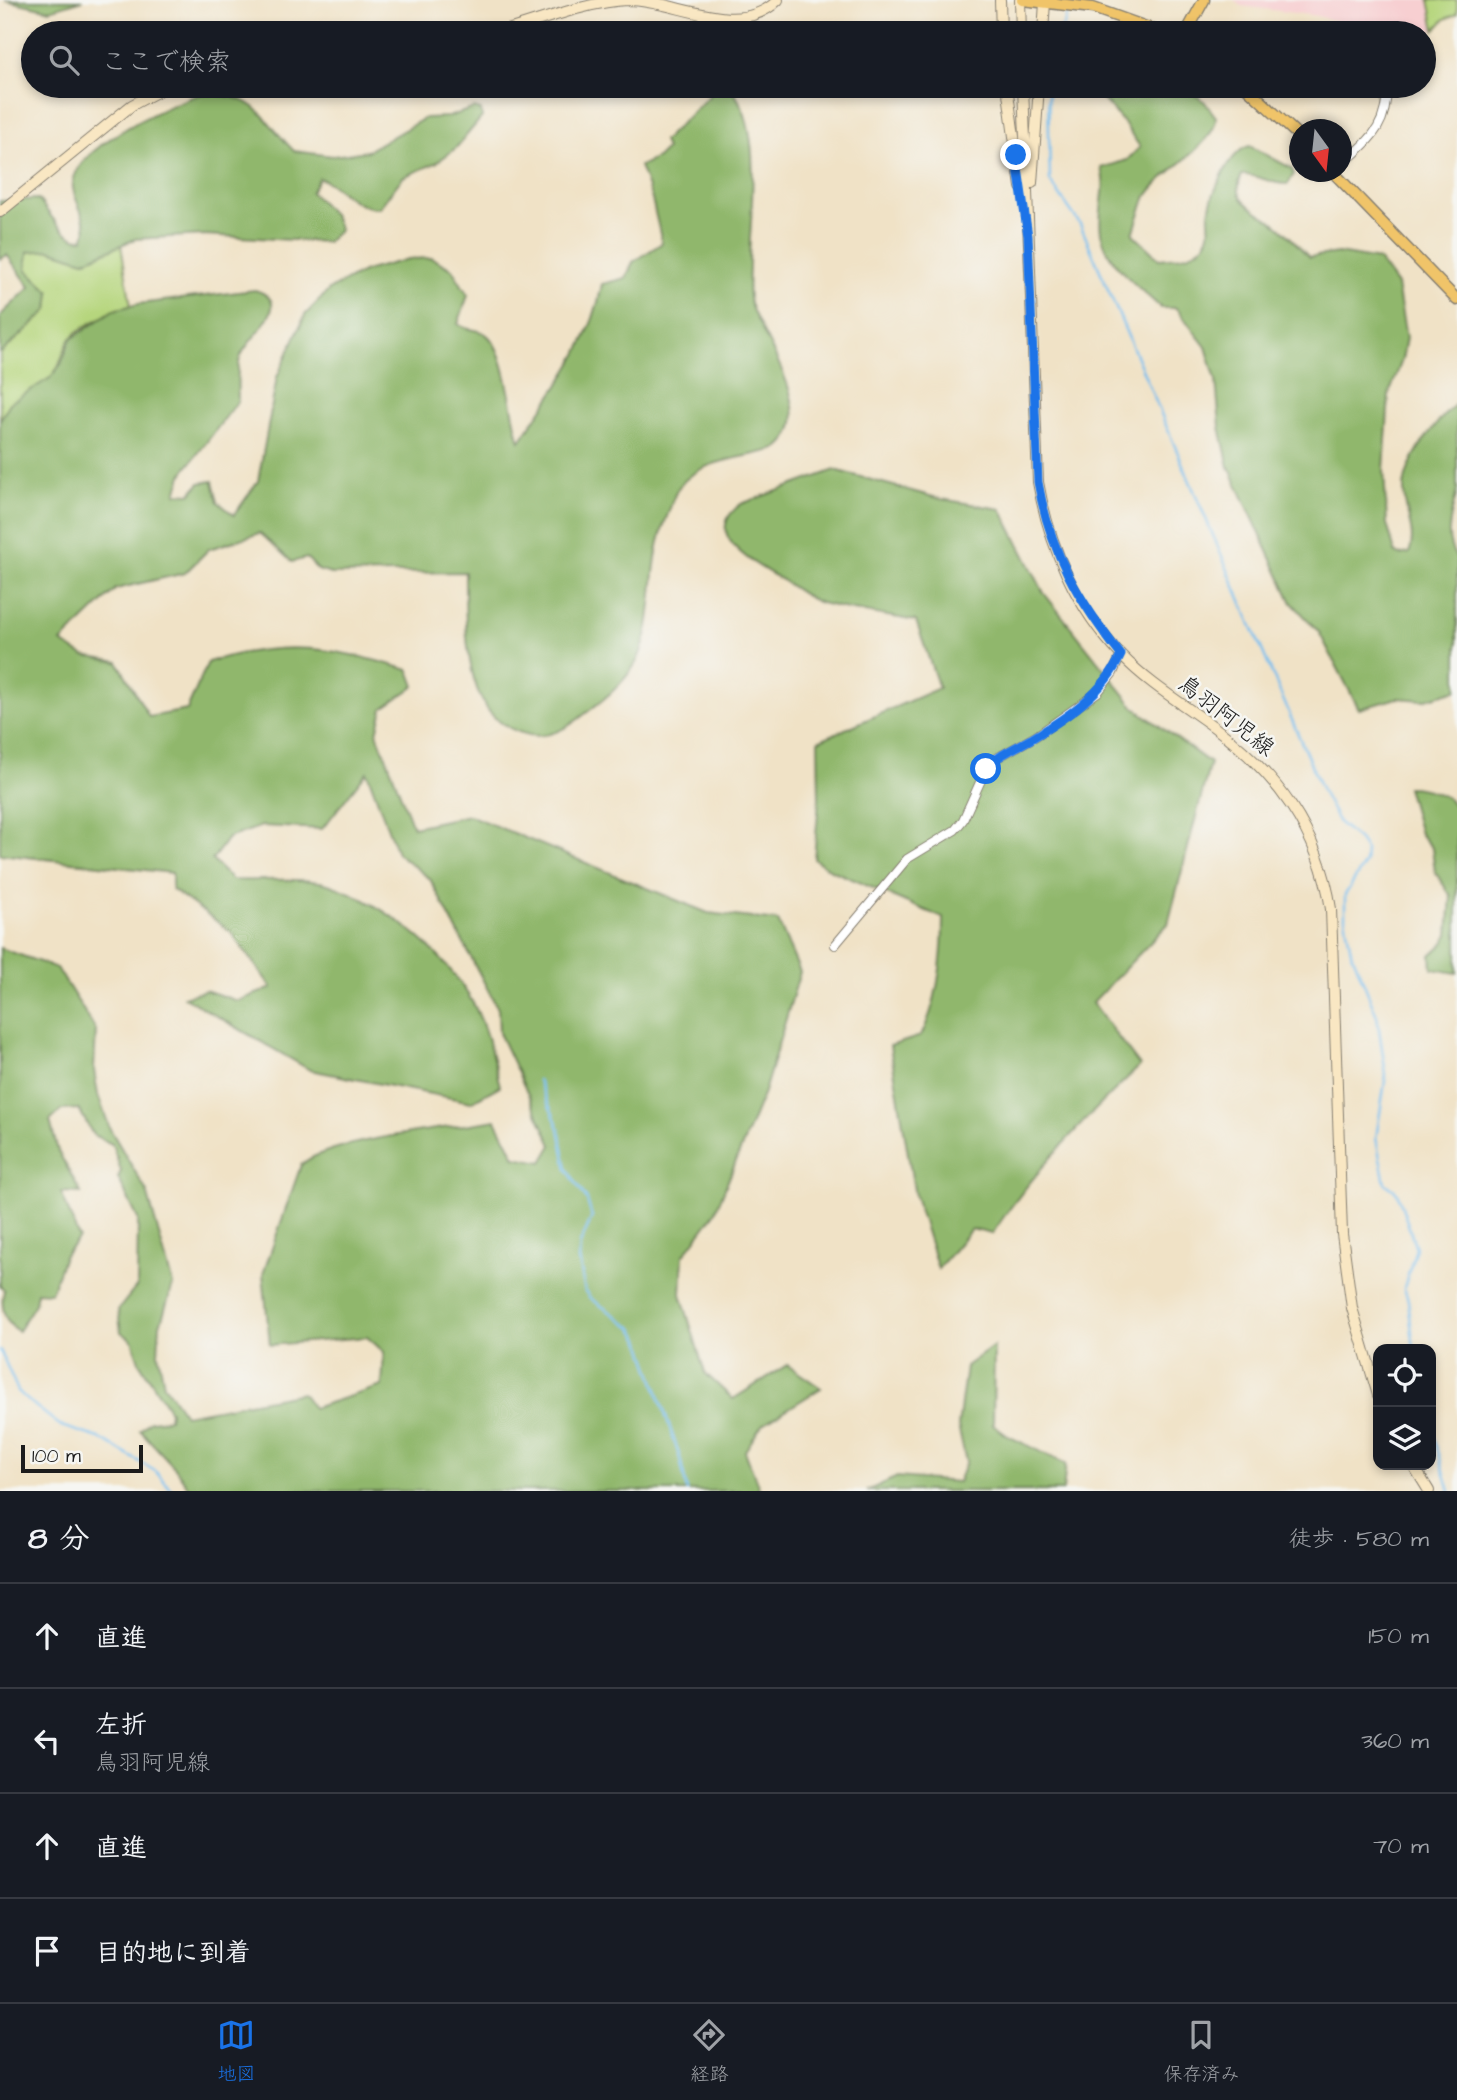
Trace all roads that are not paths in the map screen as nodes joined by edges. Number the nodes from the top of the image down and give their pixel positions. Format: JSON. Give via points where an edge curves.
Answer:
{"nodes":[{"id":1,"x":778,"y":0,"type":"edge"},
{"id":2,"x":1000,"y":0,"type":"edge"},
{"id":3,"x":1021,"y":0,"type":"edge"},
{"id":4,"x":1204,"y":0,"type":"edge"},
{"id":5,"x":1045,"y":2,"type":"junction"},
{"id":6,"x":542,"y":21,"type":"edge"},
{"id":7,"x":1001,"y":21,"type":"edge"},
{"id":8,"x":1021,"y":21,"type":"edge"},
{"id":9,"x":1044,"y":21,"type":"edge"},
{"id":10,"x":1129,"y":21,"type":"edge"},
{"id":11,"x":1192,"y":21,"type":"edge"},
{"id":12,"x":145,"y":98,"type":"edge"},
{"id":13,"x":1009,"y":98,"type":"edge"},
{"id":14,"x":1023,"y":98,"type":"edge"},
{"id":15,"x":1038,"y":98,"type":"edge"},
{"id":16,"x":1258,"y":98,"type":"edge"},
{"id":17,"x":1387,"y":98,"type":"edge"},
{"id":18,"x":1289,"y":127,"type":"edge"},
{"id":19,"x":1352,"y":154,"type":"edge"},
{"id":20,"x":1347,"y":182,"type":"edge"},
{"id":21,"x":0,"y":212,"type":"edge"},
{"id":22,"x":1028,"y":236,"type":"junction"},
{"id":23,"x":1457,"y":300,"type":"edge"},
{"id":24,"x":1121,"y":655,"type":"junction"},
{"id":25,"x":835,"y":945,"type":"dead end"},
{"id":26,"x":1373,"y":1378,"type":"edge"},
{"id":27,"x":1416,"y":1470,"type":"edge"},
{"id":28,"x":1429,"y":1491,"type":"edge"}],
"edges":[{"from":1,"to":6,"type":"main road","via":[[765,12],[734,19],[650,1],[618,1]]},
{"from":2,"to":7,"type":"main road"},
{"from":3,"to":5,"type":"highway"},
{"from":3,"to":8,"type":"main road"},
{"from":4,"to":11,"type":"highway"},
{"from":5,"to":9,"type":"main road"},
{"from":5,"to":10,"type":"highway","via":[[1093,8]]},
{"from":12,"to":21,"type":"main road"},
{"from":13,"to":22,"type":"main road"},
{"from":14,"to":22,"type":"main road","name":"鳥羽阿児線"},
{"from":15,"to":22,"type":"main road"},
{"from":16,"to":18,"type":"highway"},
{"from":17,"to":19,"type":"street","via":[[1382,123]]},
{"from":20,"to":23,"type":"highway"},
{"from":22,"to":24,"type":"main road","name":"鳥羽阿児線","via":[[1038,482],[1043,508],[1058,558],[1083,605]]},
{"from":24,"to":25,"type":"street","via":[[1098,692],[995,759],[955,830],[907,859]]},
{"from":24,"to":26,"type":"main road","name":"鳥羽阿児線","via":[[1270,776],[1298,812],[1322,868],[1331,909],[1342,1234],[1352,1308]]},
{"from":27,"to":28,"type":"main road"}]}
